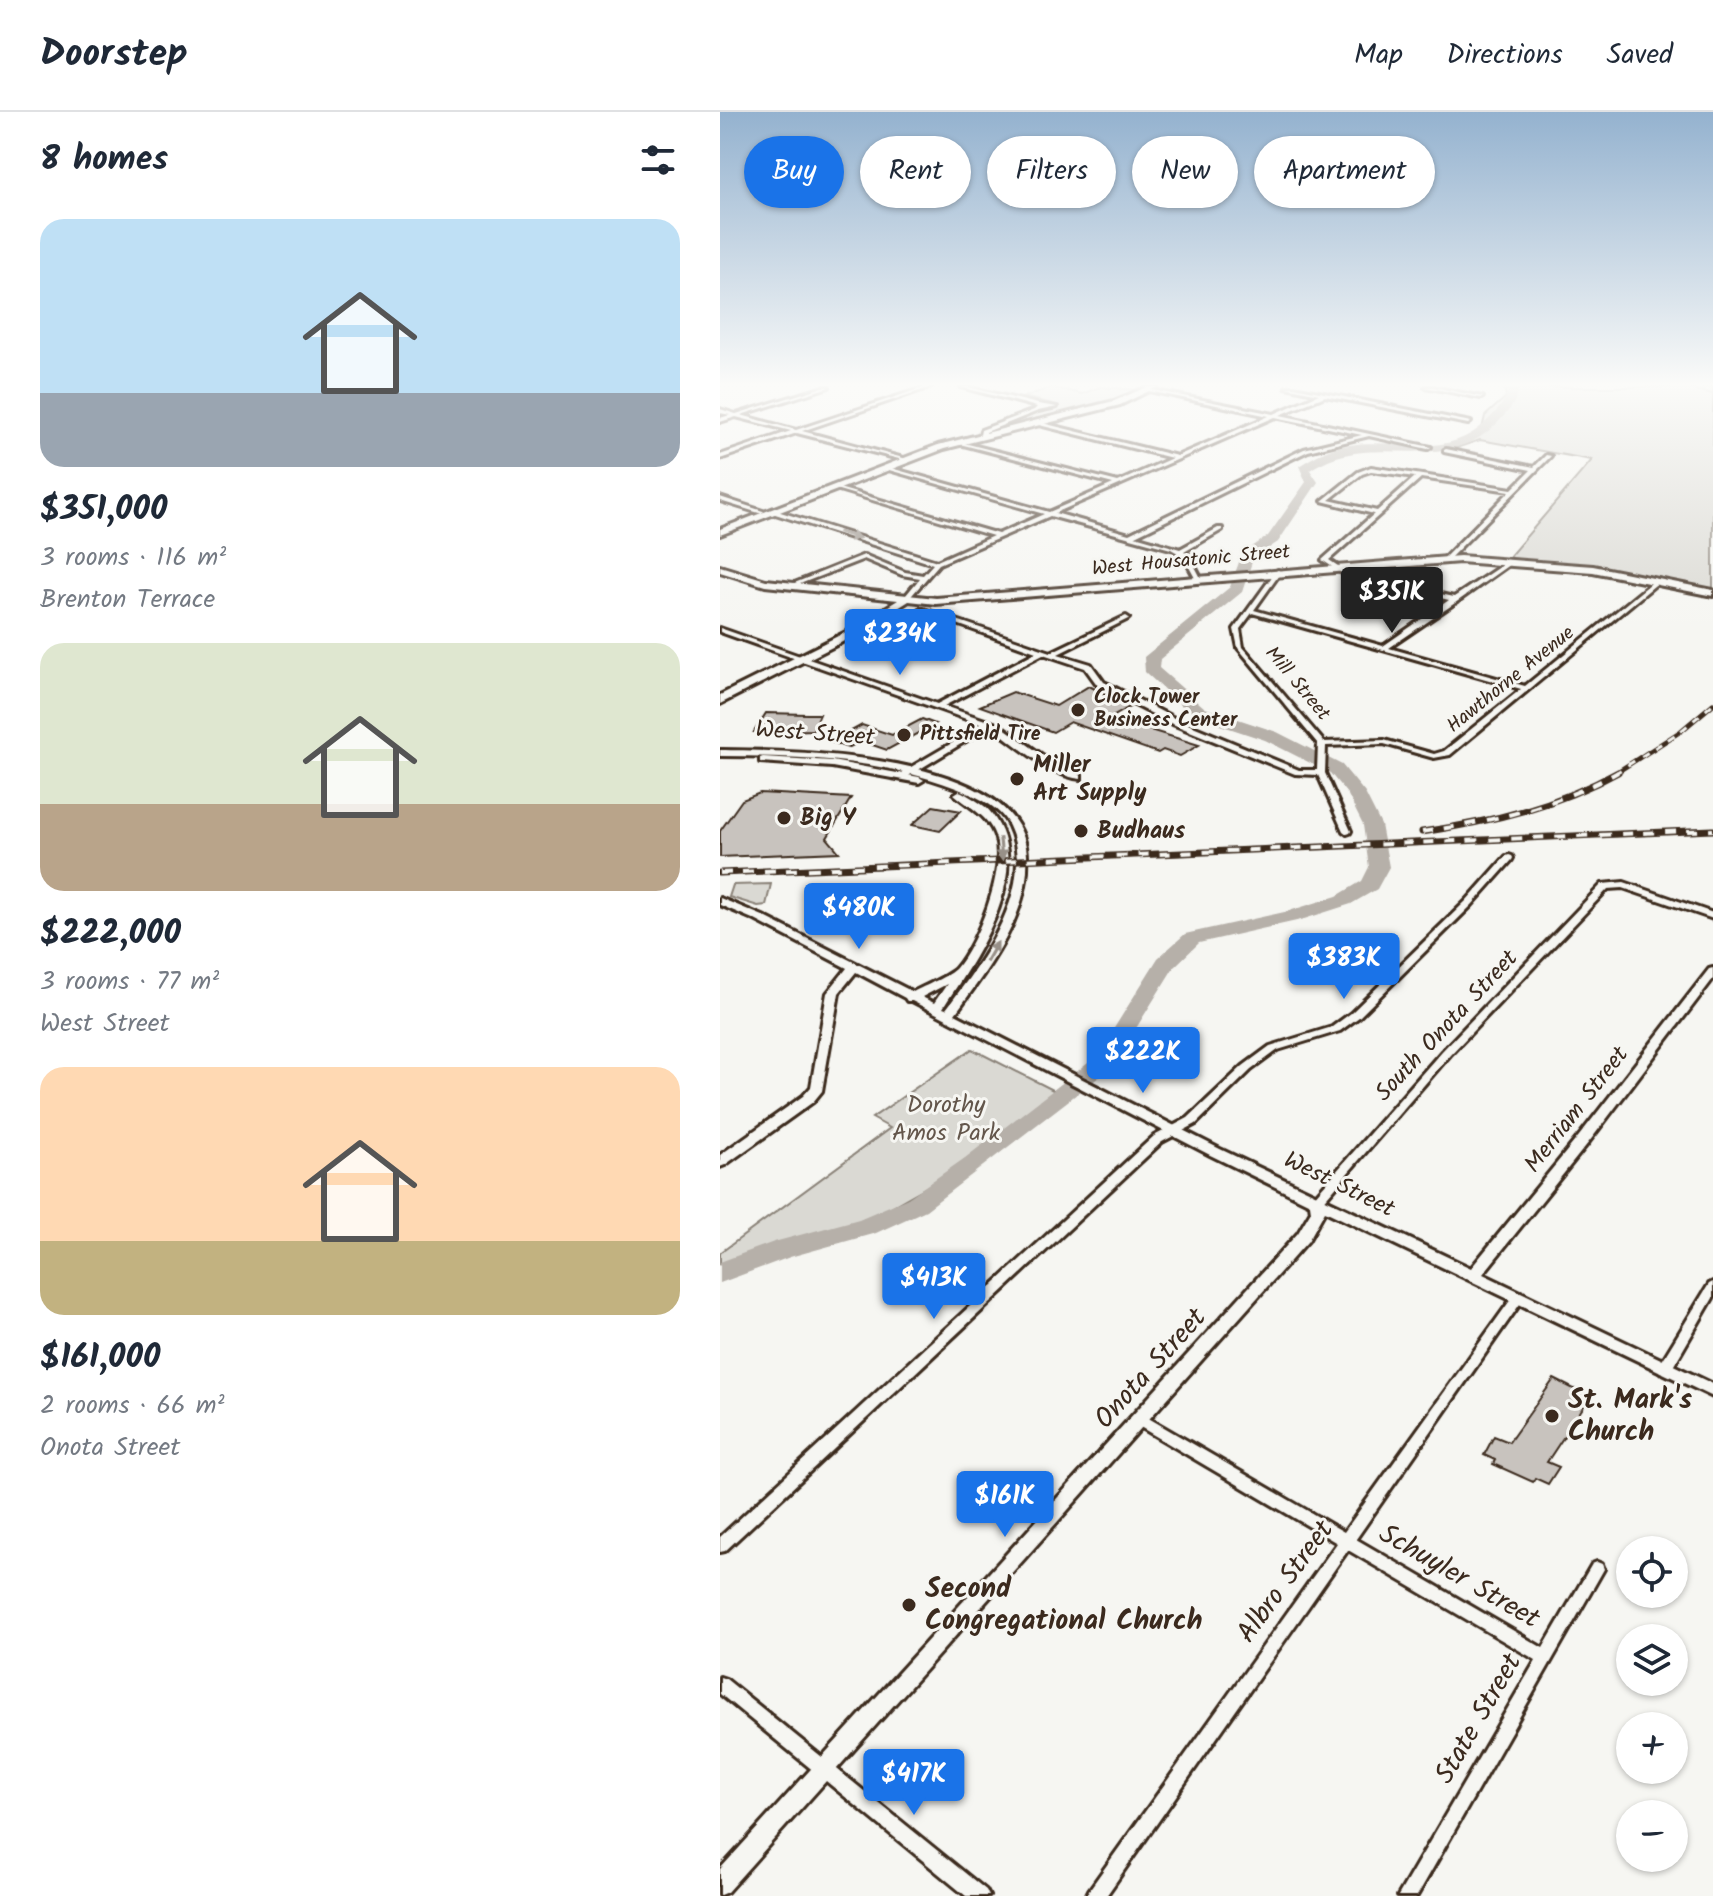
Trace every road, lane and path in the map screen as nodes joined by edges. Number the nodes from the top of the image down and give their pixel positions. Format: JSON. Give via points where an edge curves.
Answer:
{"nodes":[{"id":1,"x":879,"y":470,"type":"edge"},
{"id":2,"x":893,"y":470,"type":"edge"},
{"id":3,"x":1067,"y":470,"type":"edge"},
{"id":4,"x":1151,"y":470,"type":"edge"},
{"id":5,"x":1264,"y":470,"type":"edge"},
{"id":6,"x":1369,"y":470,"type":"edge"},
{"id":7,"x":1385,"y":470,"type":"edge"},
{"id":8,"x":1532,"y":470,"type":"edge"},
{"id":9,"x":1420,"y":476,"type":"junction"},
{"id":10,"x":1120,"y":484,"type":"junction"},
{"id":11,"x":834,"y":487,"type":"junction"},
{"id":12,"x":1511,"y":490,"type":"junction"},
{"id":13,"x":720,"y":499,"type":"edge"},
{"id":14,"x":761,"y":512,"type":"junction"},
{"id":15,"x":774,"y":512,"type":"junction"},
{"id":16,"x":1377,"y":513,"type":"junction"},
{"id":17,"x":1049,"y":514,"type":"junction"},
{"id":18,"x":1220,"y":529,"type":"dead end"},
{"id":19,"x":720,"y":530,"type":"edge"},
{"id":20,"x":999,"y":536,"type":"junction"},
{"id":21,"x":1129,"y":536,"type":"junction"},
{"id":22,"x":1181,"y":551,"type":"junction"},
{"id":23,"x":1446,"y":559,"type":"junction"},
{"id":24,"x":1510,"y":562,"type":"junction"},
{"id":25,"x":937,"y":563,"type":"junction"},
{"id":26,"x":1331,"y":567,"type":"junction"},
{"id":27,"x":720,"y":569,"type":"edge"},
{"id":28,"x":1273,"y":572,"type":"junction"},
{"id":29,"x":924,"y":577,"type":"junction"},
{"id":30,"x":1198,"y":578,"type":"junction"},
{"id":31,"x":1657,"y":581,"type":"junction"},
{"id":32,"x":790,"y":586,"type":"junction"},
{"id":33,"x":1713,"y":593,"type":"edge"},
{"id":34,"x":1456,"y":600,"type":"junction"},
{"id":35,"x":904,"y":601,"type":"junction"},
{"id":36,"x":922,"y":610,"type":"dead end"},
{"id":37,"x":1251,"y":611,"type":"junction"},
{"id":38,"x":1126,"y":618,"type":"dead end"},
{"id":39,"x":720,"y":630,"type":"edge"},
{"id":40,"x":1384,"y":648,"type":"junction"},
{"id":41,"x":1042,"y":652,"type":"junction"},
{"id":42,"x":1051,"y":655,"type":"junction"},
{"id":43,"x":801,"y":659,"type":"junction"},
{"id":44,"x":1525,"y":688,"type":"junction"},
{"id":45,"x":720,"y":700,"type":"edge"},
{"id":46,"x":938,"y":706,"type":"junction"},
{"id":47,"x":989,"y":724,"type":"junction"},
{"id":48,"x":1322,"y":747,"type":"junction"},
{"id":49,"x":720,"y":753,"type":"edge"},
{"id":50,"x":720,"y":761,"type":"edge"},
{"id":51,"x":1320,"y":769,"type":"junction"},
{"id":52,"x":907,"y":773,"type":"junction"},
{"id":53,"x":1078,"y":777,"type":"dead end"},
{"id":54,"x":1347,"y":831,"type":"dead end"},
{"id":55,"x":1509,"y":858,"type":"dead end"},
{"id":56,"x":720,"y":901,"type":"edge"},
{"id":57,"x":720,"y":911,"type":"edge"},
{"id":58,"x":1713,"y":916,"type":"edge"},
{"id":59,"x":790,"y":936,"type":"junction"},
{"id":60,"x":964,"y":965,"type":"junction"},
{"id":61,"x":853,"y":968,"type":"junction"},
{"id":62,"x":1713,"y":971,"type":"edge"},
{"id":63,"x":911,"y":998,"type":"junction"},
{"id":64,"x":941,"y":1013,"type":"junction"},
{"id":65,"x":1173,"y":1131,"type":"junction"},
{"id":66,"x":723,"y":1155,"type":"edge"},
{"id":67,"x":1317,"y":1201,"type":"junction"},
{"id":68,"x":1473,"y":1276,"type":"junction"},
{"id":69,"x":1713,"y":1287,"type":"edge"},
{"id":70,"x":1518,"y":1298,"type":"junction"},
{"id":71,"x":1665,"y":1368,"type":"junction"},
{"id":72,"x":1713,"y":1391,"type":"edge"},
{"id":73,"x":1140,"y":1420,"type":"junction"},
{"id":74,"x":1348,"y":1541,"type":"junction"},
{"id":75,"x":720,"y":1546,"type":"edge"},
{"id":76,"x":1597,"y":1569,"type":"dead end"},
{"id":77,"x":1545,"y":1657,"type":"junction"},
{"id":78,"x":720,"y":1684,"type":"edge"},
{"id":79,"x":823,"y":1771,"type":"junction"},
{"id":80,"x":720,"y":1885,"type":"edge"},
{"id":81,"x":980,"y":1896,"type":"edge"},
{"id":82,"x":1095,"y":1896,"type":"edge"},
{"id":83,"x":1407,"y":1896,"type":"edge"}],
"edges":[{"from":1,"to":11,"type":"highway"},
{"from":2,"to":17,"type":"street"},
{"from":3,"to":10,"type":"street"},
{"from":4,"to":10,"type":"street"},
{"from":5,"to":21,"type":"street"},
{"from":6,"to":16,"type":"street","via":[[1326,499]]},
{"from":7,"to":9,"type":"street"},
{"from":8,"to":12,"type":"street"},
{"from":9,"to":12,"type":"street"},
{"from":9,"to":16,"type":"street"},
{"from":10,"to":17,"type":"street"},
{"from":11,"to":14,"type":"highway"},
{"from":11,"to":15,"type":"highway"},
{"from":11,"to":20,"type":"street"},
{"from":12,"to":23,"type":"street"},
{"from":13,"to":14,"type":"street"},
{"from":14,"to":19,"type":"highway"},
{"from":15,"to":19,"type":"highway"},
{"from":15,"to":25,"type":"street","one_way":true},
{"from":16,"to":26,"type":"street","via":[[1326,556]]},
{"from":17,"to":20,"type":"street"},
{"from":17,"to":21,"type":"street"},
{"from":18,"to":22,"type":"street"},
{"from":20,"to":25,"type":"street"},
{"from":21,"to":22,"type":"street"},
{"from":22,"to":30,"type":"street"},
{"from":23,"to":24,"type":"highway","name":"West Housatonic Street"},
{"from":23,"to":26,"type":"highway","name":"West Housatonic Street"},
{"from":24,"to":31,"type":"highway","name":"West Housatonic Street"},
{"from":24,"to":34,"type":"street"},
{"from":25,"to":29,"type":"street"},
{"from":26,"to":28,"type":"highway","name":"West Housatonic Street"},
{"from":26,"to":34,"type":"street"},
{"from":27,"to":32,"type":"highway","name":"West Housatonic Street"},
{"from":28,"to":30,"type":"highway","name":"West Housatonic Street"},
{"from":28,"to":37,"type":"street","name":"Mill Street"},
{"from":29,"to":32,"type":"street","via":[[864,557]]},
{"from":29,"to":35,"type":"street"},
{"from":30,"to":35,"type":"highway","name":"West Housatonic Street"},
{"from":31,"to":33,"type":"highway","name":"West Housatonic Street"},
{"from":31,"to":44,"type":"street","name":"Hawthorne Avenue"},
{"from":32,"to":35,"type":"highway","name":"West Housatonic Street"},
{"from":34,"to":40,"type":"street"},
{"from":35,"to":43,"type":"highway"},
{"from":36,"to":41,"type":"street"},
{"from":37,"to":40,"type":"street"},
{"from":37,"to":48,"type":"street","name":"Mill Street","via":[[1236,633],[1240,647]]},
{"from":38,"to":42,"type":"street"},
{"from":39,"to":43,"type":"street"},
{"from":40,"to":44,"type":"street"},
{"from":41,"to":42,"type":"street"},
{"from":41,"to":46,"type":"street"},
{"from":42,"to":51,"type":"street","via":[[1088,666],[1101,684],[1173,721],[1298,772]]},
{"from":43,"to":45,"type":"highway"},
{"from":43,"to":46,"type":"street"},
{"from":44,"to":48,"type":"street","name":"Hawthorne Avenue","via":[[1442,755],[1384,742]]},
{"from":46,"to":47,"type":"street"},
{"from":47,"to":52,"type":"street"},
{"from":47,"to":53,"type":"street"},
{"from":48,"to":51,"type":"street","name":"Mill Street"},
{"from":49,"to":52,"type":"street","name":"West Street","via":[[831,754]]},
{"from":50,"to":52,"type":"street","name":"West Street","via":[[813,762]]},
{"from":51,"to":54,"type":"street"},
{"from":52,"to":60,"type":"street","name":"West Street","one_way":true,"via":[[965,797],[997,826],[1003,868],[999,892]]},
{"from":64,"to":52,"type":"street","name":"West Street","one_way":true,"via":[[989,957],[1013,907],[1021,864],[1019,836],[993,803],[966,789]]},
{"from":55,"to":65,"type":"street","via":[[1355,1015],[1336,1029],[1274,1048],[1192,1121]]},
{"from":56,"to":59,"type":"street"},
{"from":57,"to":59,"type":"street"},
{"from":58,"to":67,"type":"street","name":"South Onota Street","via":[[1612,883],[1446,1053]]},
{"from":59,"to":61,"type":"street"},
{"from":60,"to":63,"type":"street","name":"West Street","via":[[942,985]]},
{"from":60,"to":64,"type":"street","name":"West Street"},
{"from":61,"to":63,"type":"street"},
{"from":61,"to":66,"type":"street","via":[[833,993],[817,1088]]},
{"from":62,"to":68,"type":"street","name":"Merriam Street"},
{"from":63,"to":64,"type":"street"},
{"from":64,"to":65,"type":"street","name":"West Street"},
{"from":65,"to":67,"type":"street","name":"West Street"},
{"from":65,"to":75,"type":"street","via":[[1155,1141]]},
{"from":67,"to":68,"type":"street","name":"West Street"},
{"from":67,"to":73,"type":"street","name":"Onota Street","via":[[1318,1211],[1303,1237]]},
{"from":68,"to":70,"type":"street","name":"West Street"},
{"from":69,"to":71,"type":"street"},
{"from":70,"to":71,"type":"street","name":"West Street"},
{"from":70,"to":74,"type":"street","name":"Albro Street"},
{"from":71,"to":72,"type":"street","name":"West Street"},
{"from":73,"to":74,"type":"street","name":"Schuyler Street"},
{"from":73,"to":79,"type":"street","name":"Onota Street"},
{"from":74,"to":77,"type":"street","name":"Schuyler Street"},
{"from":74,"to":82,"type":"street","name":"Albro Street"},
{"from":76,"to":77,"type":"street","name":"State Street"},
{"from":77,"to":83,"type":"street","name":"State Street"},
{"from":78,"to":79,"type":"street"},
{"from":79,"to":80,"type":"street","name":"Onota Street"},
{"from":79,"to":81,"type":"street"}]}
